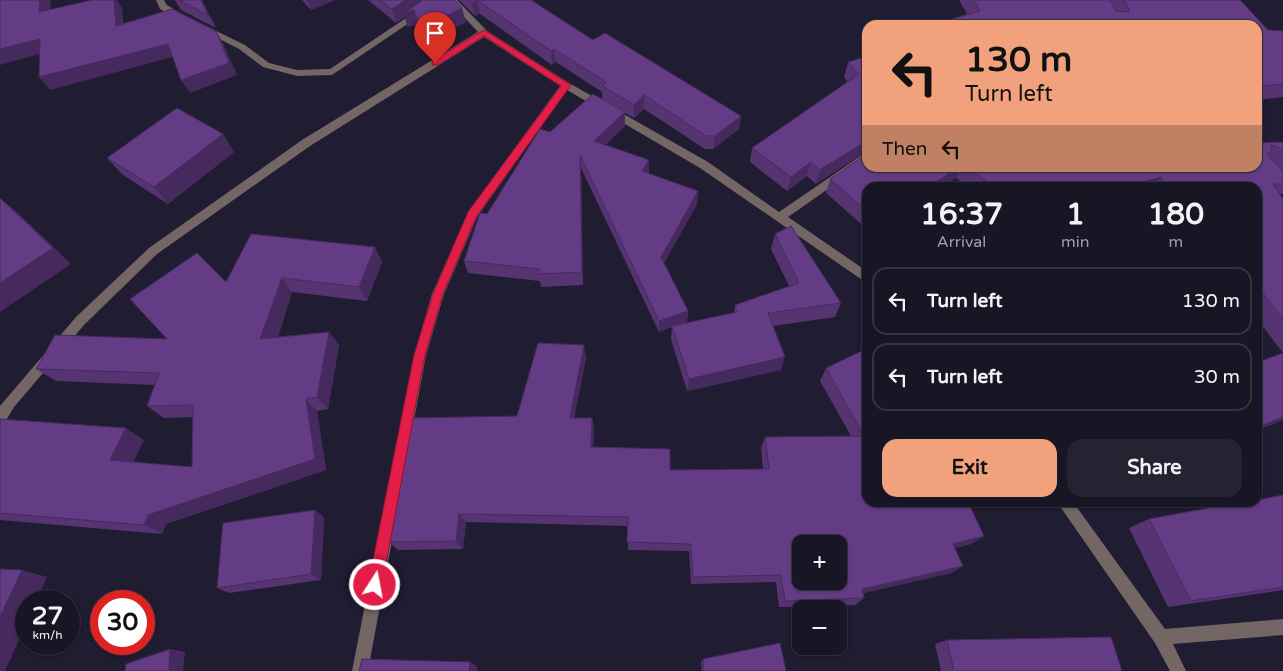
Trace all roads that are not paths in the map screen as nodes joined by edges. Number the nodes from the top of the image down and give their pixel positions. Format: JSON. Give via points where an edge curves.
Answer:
{"nodes":[{"id":1,"x":160,"y":0,"type":"edge"},
{"id":2,"x":439,"y":0,"type":"edge"},
{"id":3,"x":452,"y":0,"type":"edge"},
{"id":4,"x":484,"y":33,"type":"junction"},
{"id":5,"x":566,"y":85,"type":"junction"},
{"id":6,"x":862,"y":159,"type":"edge"},
{"id":7,"x":780,"y":217,"type":"junction"},
{"id":8,"x":862,"y":275,"type":"edge"},
{"id":9,"x":0,"y":418,"type":"edge"},
{"id":10,"x":1068,"y":507,"type":"edge"},
{"id":11,"x":1283,"y":628,"type":"edge"},
{"id":12,"x":1161,"y":638,"type":"junction"},
{"id":13,"x":360,"y":671,"type":"edge"},
{"id":14,"x":1178,"y":671,"type":"edge"}],
"edges":[{"from":1,"to":2,"type":"street","via":[[163,7],[242,47],[266,65],[297,73],[332,72]]},
{"from":3,"to":4,"type":"street"},
{"from":4,"to":5,"type":"street"},
{"from":4,"to":9,"type":"street","via":[[306,143],[153,251],[80,320],[9,403]]},
{"from":5,"to":7,"type":"street","via":[[704,165]]},
{"from":5,"to":13,"type":"street","via":[[472,215],[438,294],[420,355]]},
{"from":6,"to":7,"type":"street"},
{"from":7,"to":8,"type":"street"},
{"from":10,"to":12,"type":"street"},
{"from":11,"to":12,"type":"street"},
{"from":12,"to":14,"type":"street"}]}
